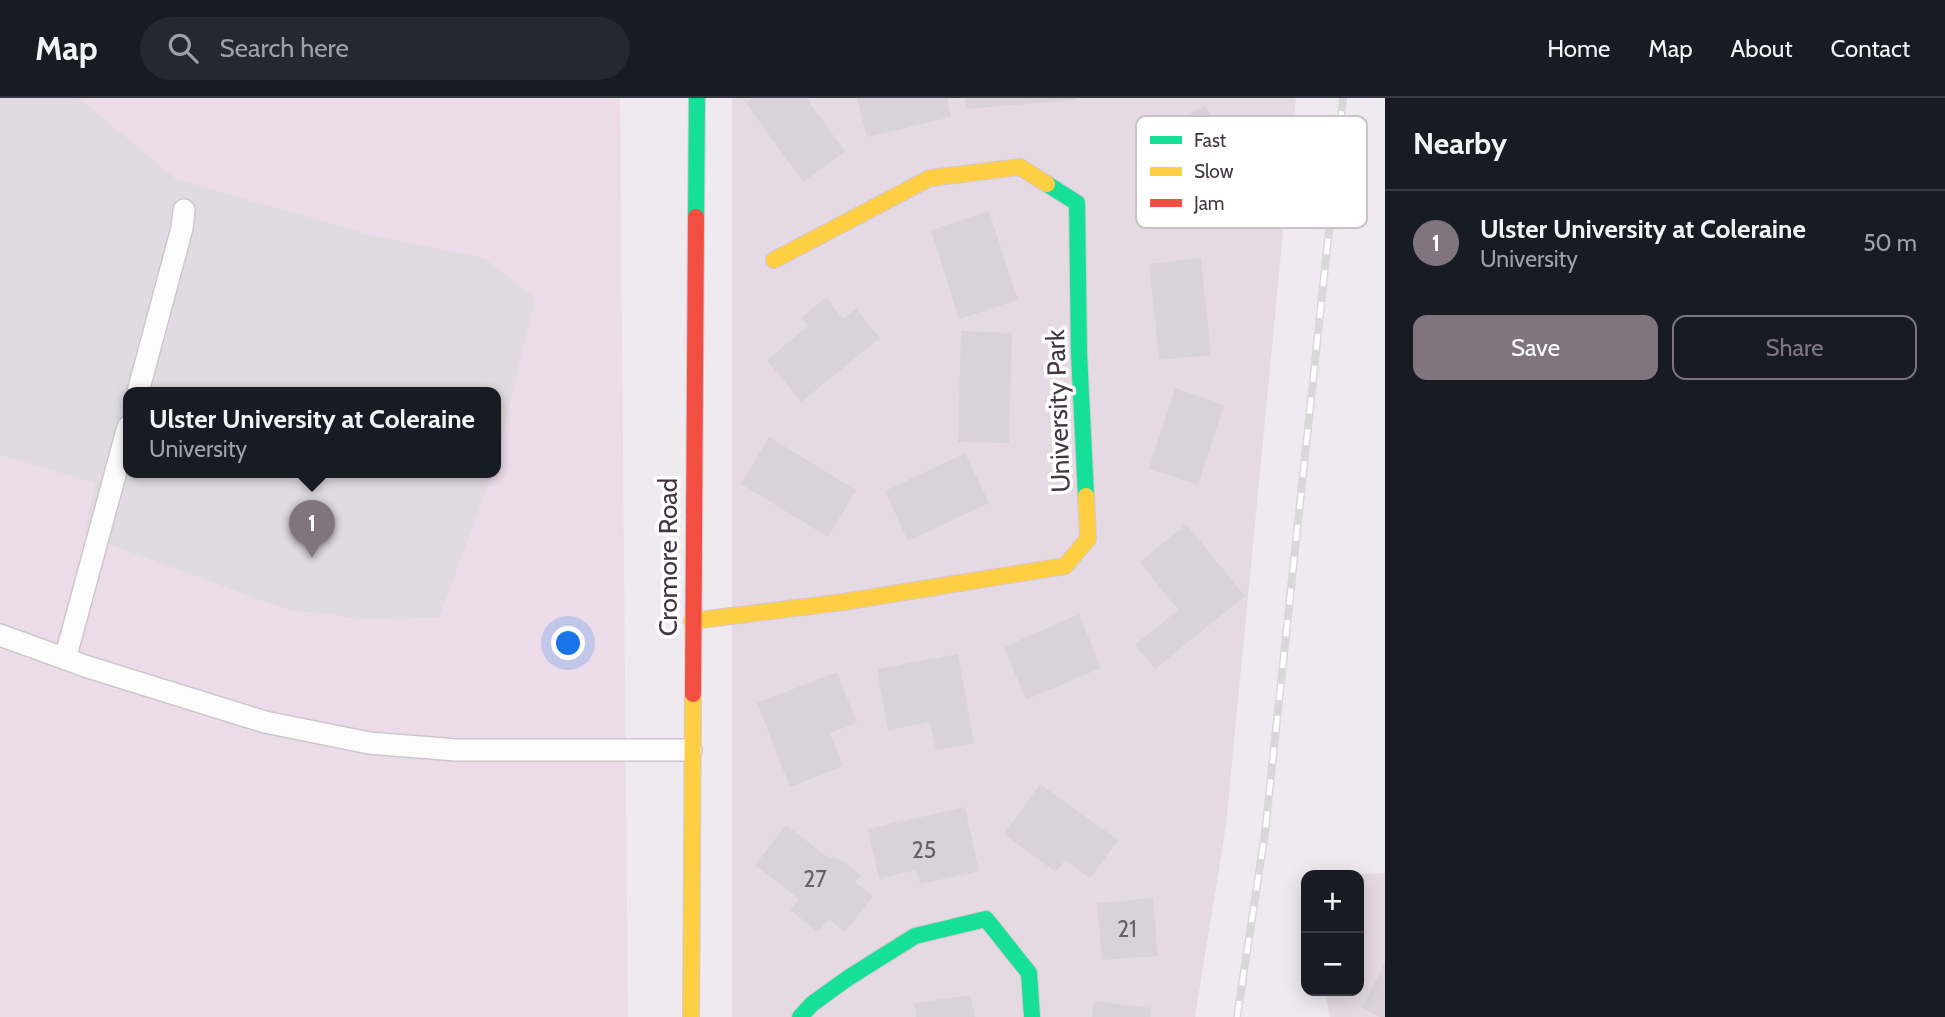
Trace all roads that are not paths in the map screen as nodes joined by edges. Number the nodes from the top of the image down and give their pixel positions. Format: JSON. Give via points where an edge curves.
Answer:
{"nodes":[{"id":1,"x":697,"y":98,"type":"edge"},
{"id":2,"x":184,"y":210,"type":"dead end"},
{"id":3,"x":774,"y":260,"type":"dead end"},
{"id":4,"x":139,"y":387,"type":"edge"},
{"id":5,"x":123,"y":445,"type":"edge"},
{"id":6,"x":692,"y":621,"type":"junction"},
{"id":7,"x":0,"y":635,"type":"edge"},
{"id":8,"x":65,"y":659,"type":"junction"},
{"id":9,"x":691,"y":750,"type":"junction"},
{"id":10,"x":691,"y":1017,"type":"edge"},
{"id":11,"x":800,"y":1017,"type":"edge"},
{"id":12,"x":1032,"y":1017,"type":"edge"}],
"edges":[{"from":1,"to":6,"type":"street","name":"Cromore Road"},
{"from":2,"to":4,"type":"lane"},
{"from":3,"to":6,"type":"street","name":"University Park","via":[[930,178],[1020,167],[1077,203],[1088,540],[1065,566]]},
{"from":5,"to":8,"type":"lane"},
{"from":6,"to":9,"type":"street","name":"Cromore Road"},
{"from":7,"to":8,"type":"lane"},
{"from":8,"to":9,"type":"lane","via":[[265,722],[369,743],[456,750]]},
{"from":9,"to":10,"type":"street","name":"Cromore Road"},
{"from":11,"to":12,"type":"street","via":[[848,978],[915,936],[986,919],[1029,973]]}]}
